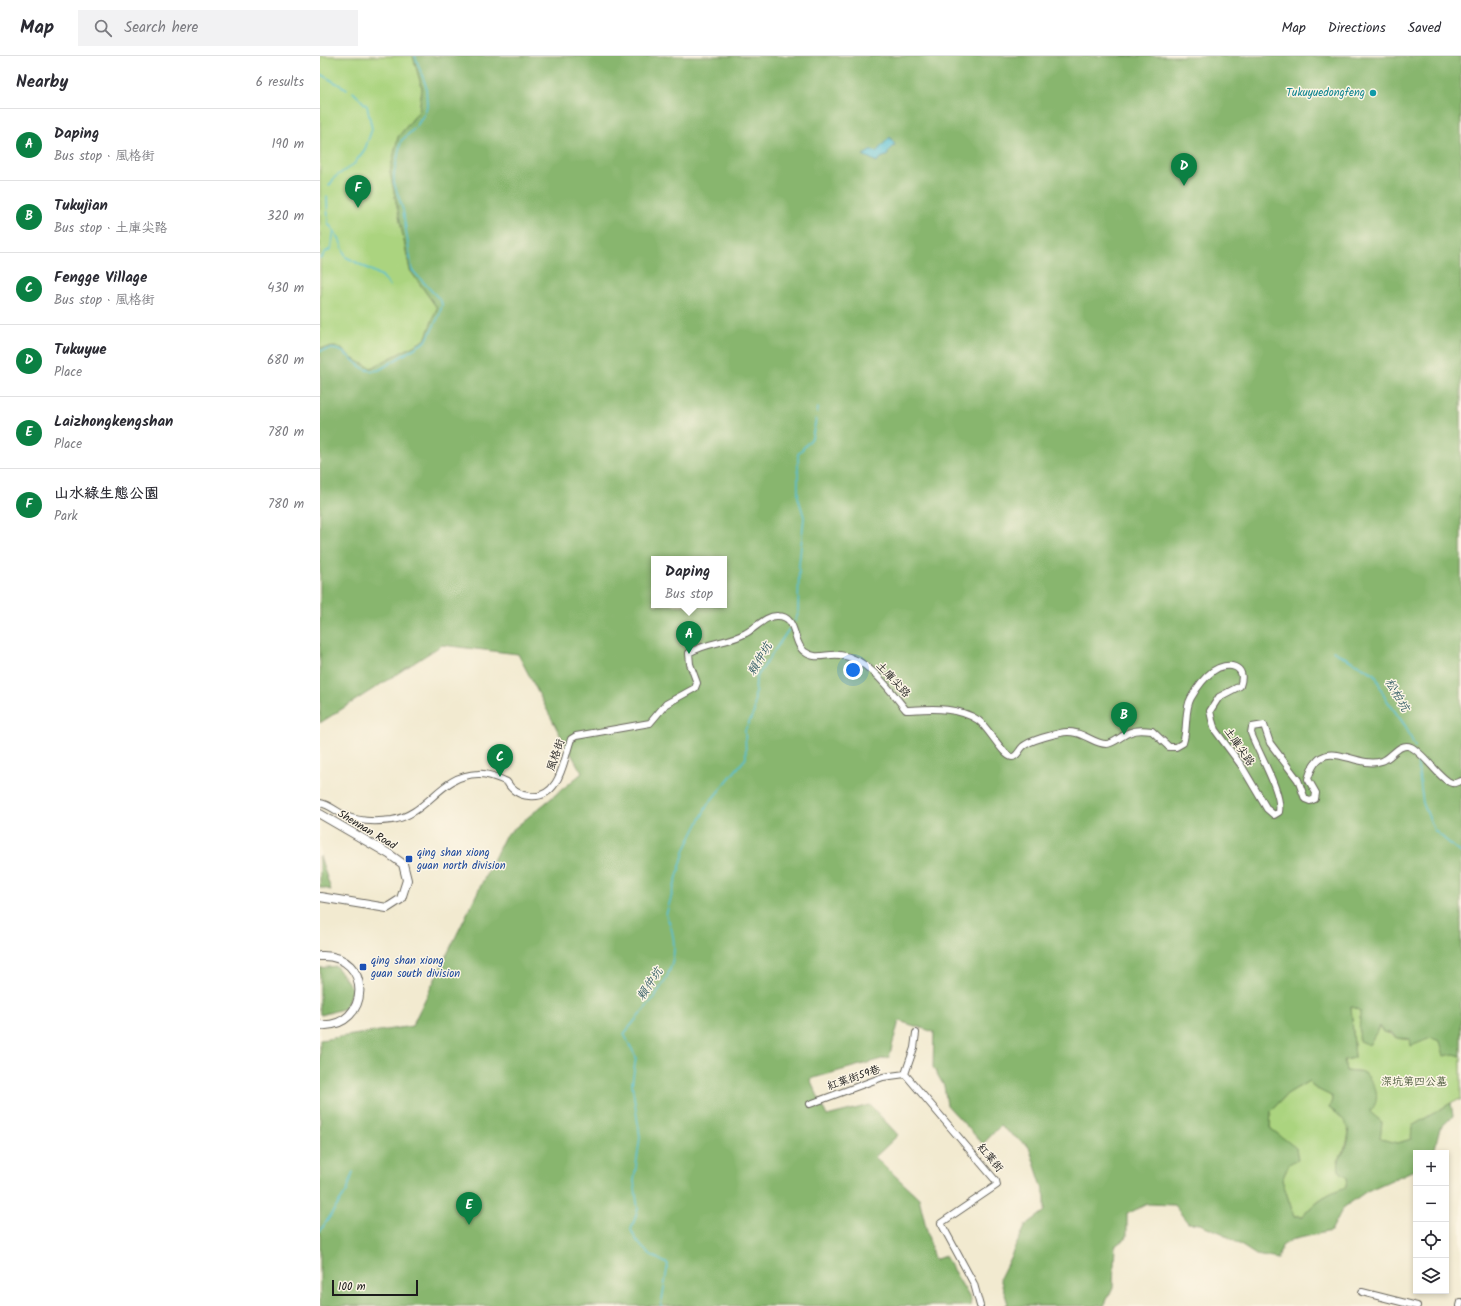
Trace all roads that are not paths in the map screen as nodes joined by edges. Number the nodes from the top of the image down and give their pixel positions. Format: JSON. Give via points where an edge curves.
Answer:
{"nodes":[{"id":1,"x":689,"y":653,"type":"joint"},
{"id":2,"x":1461,"y":781,"type":"edge"},
{"id":3,"x":320,"y":802,"type":"edge"},
{"id":4,"x":320,"y":814,"type":"edge"},
{"id":5,"x":320,"y":897,"type":"edge"},
{"id":6,"x":320,"y":956,"type":"edge"},
{"id":7,"x":320,"y":1025,"type":"edge"},
{"id":8,"x":916,"y":1033,"type":"dead end"},
{"id":9,"x":905,"y":1074,"type":"junction"},
{"id":10,"x":810,"y":1104,"type":"dead end"},
{"id":11,"x":1362,"y":1292,"type":"dead end"},
{"id":12,"x":1461,"y":1302,"type":"edge"},
{"id":13,"x":980,"y":1306,"type":"edge"},
{"id":14,"x":1417,"y":1306,"type":"edge"},
{"id":15,"x":1460,"y":1306,"type":"edge"}],
"edges":[{"from":1,"to":2,"type":"street","name":"土庫尖路","via":[[697,648],[737,638],[767,619],[778,616],[793,626],[800,647],[805,652],[819,657],[840,655],[863,663],[906,710],[943,710],[977,720],[993,735],[1002,750],[1012,757],[1015,757],[1025,744],[1064,733],[1079,733],[1110,744],[1130,732],[1152,731],[1169,747],[1176,747],[1183,743],[1186,734],[1186,712],[1191,698],[1212,671],[1228,665],[1241,672],[1242,680],[1240,686],[1219,697],[1213,704],[1210,711],[1215,730],[1241,764],[1266,808],[1274,815],[1279,812],[1280,806],[1251,733],[1252,727],[1260,725],[1264,725],[1270,743],[1298,780],[1305,799],[1310,801],[1315,799],[1316,793],[1308,779],[1313,766],[1327,755],[1334,754],[1375,763],[1384,761],[1406,746],[1426,759],[1448,782],[1454,784]]},
{"from":1,"to":3,"type":"street","name":"風格街","via":[[697,683],[695,688],[666,704],[654,720],[644,726],[612,729],[571,739],[562,772],[544,794],[532,797],[523,795],[512,790],[507,782],[479,774],[457,778],[443,786],[420,809],[402,818],[358,821]]},
{"from":4,"to":5,"type":"main road","name":"Shennan Road","via":[[403,864],[407,880],[401,899],[387,908]]},
{"from":6,"to":7,"type":"main road","via":[[336,956],[350,964],[359,980],[360,997],[355,1011],[340,1022]]},
{"from":8,"to":9,"type":"street"},
{"from":9,"to":10,"type":"street","name":"紅葉街59巷","via":[[883,1077]]},
{"from":9,"to":13,"type":"street","name":"紅葉街","via":[[996,1181],[997,1186],[941,1223],[974,1284]]},
{"from":11,"to":14,"type":"street"},
{"from":12,"to":15,"type":"street"}]}
